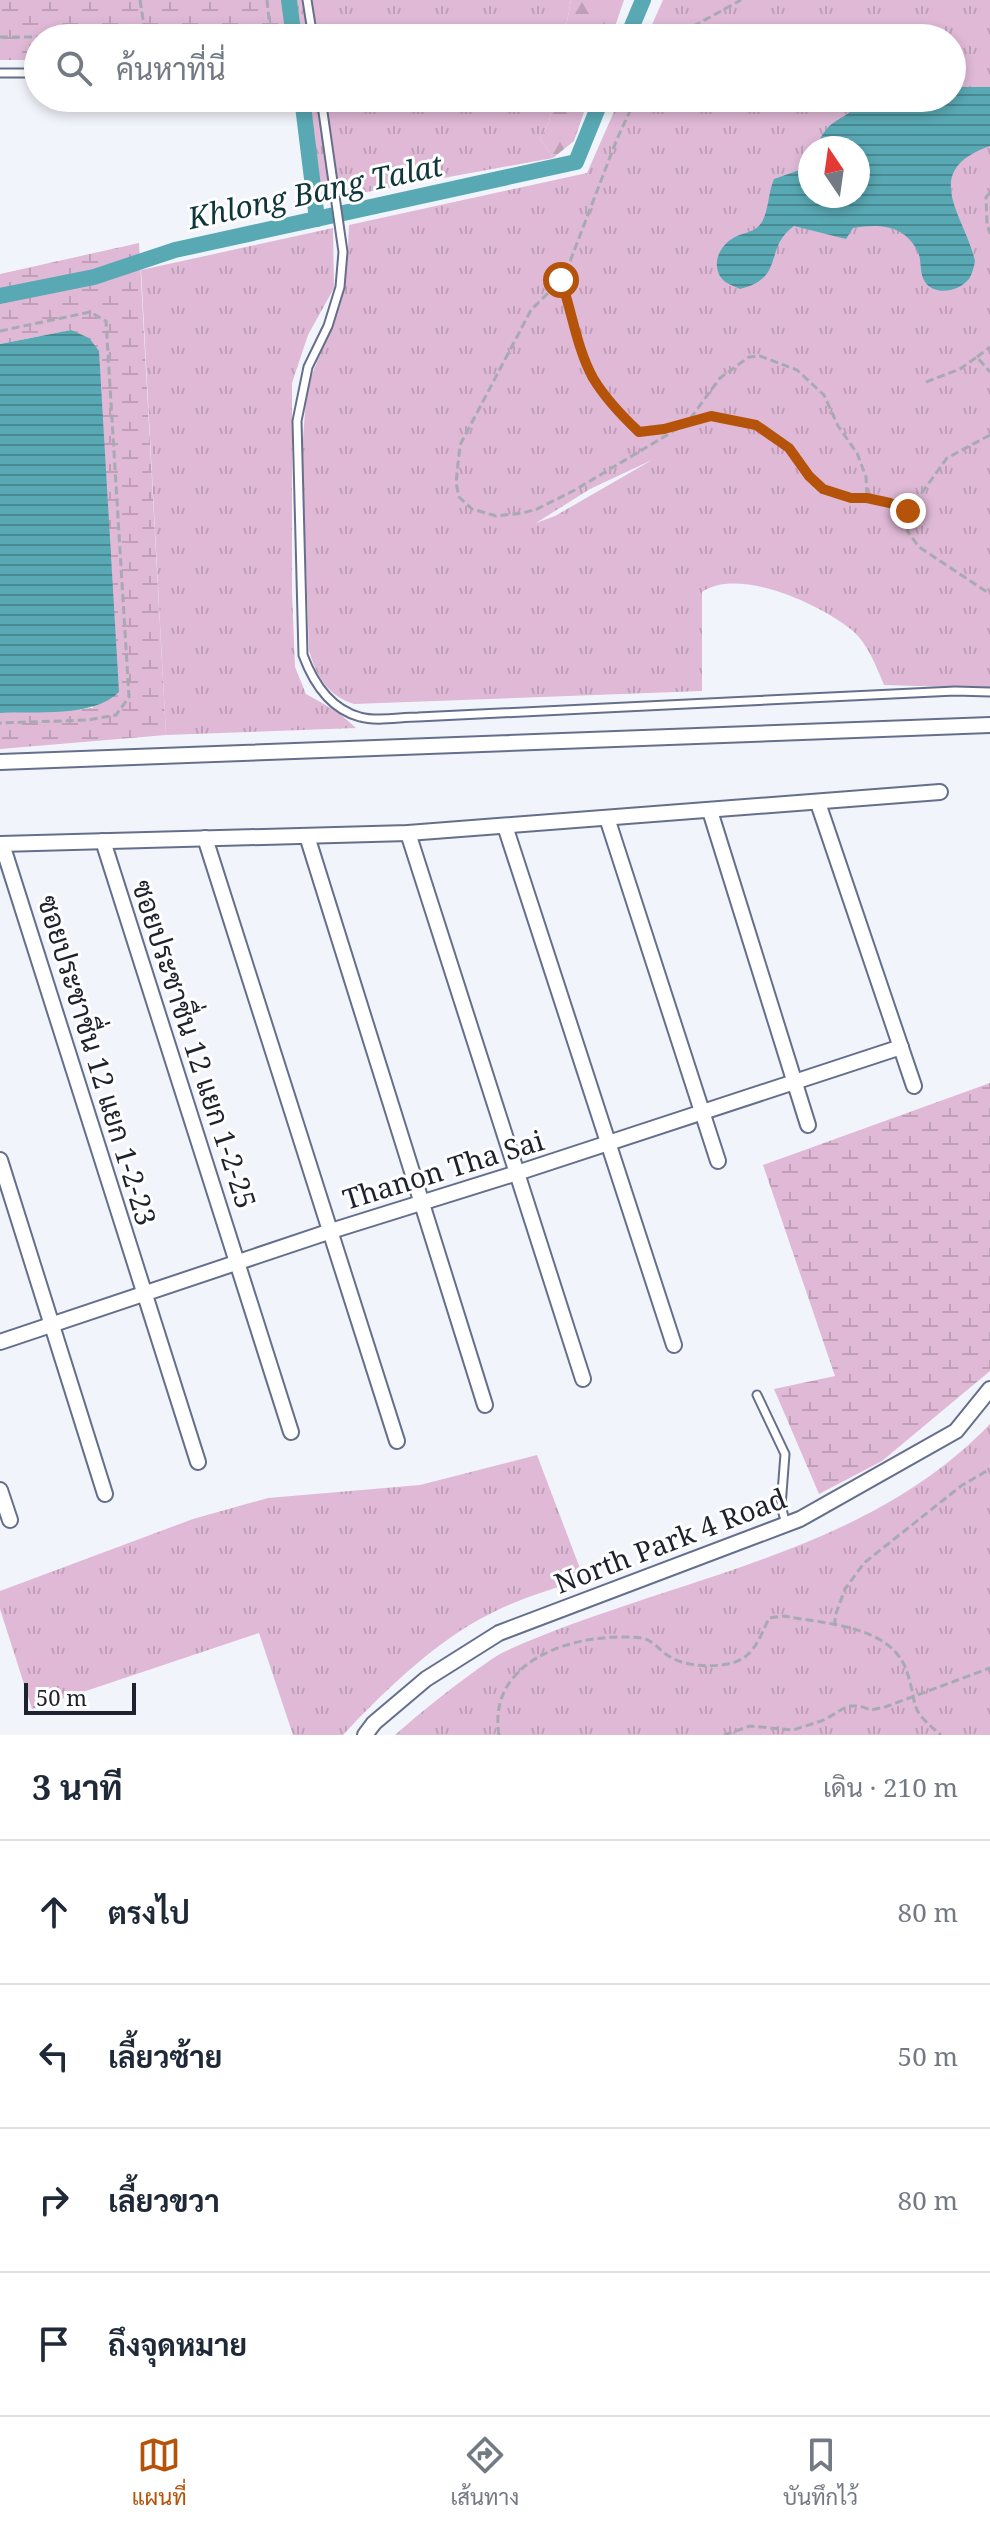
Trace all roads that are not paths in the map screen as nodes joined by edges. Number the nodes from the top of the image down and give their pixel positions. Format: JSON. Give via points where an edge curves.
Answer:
{"nodes":[{"id":1,"x":307,"y":0,"type":"edge"},
{"id":2,"x":311,"y":24,"type":"edge"},
{"id":3,"x":0,"y":73,"type":"edge"},
{"id":4,"x":24,"y":73,"type":"edge"},
{"id":5,"x":323,"y":112,"type":"edge"},
{"id":6,"x":990,"y":692,"type":"edge"},
{"id":7,"x":990,"y":725,"type":"edge"},
{"id":8,"x":0,"y":762,"type":"edge"},
{"id":9,"x":940,"y":792,"type":"dead end"},
{"id":10,"x":818,"y":803,"type":"junction"},
{"id":11,"x":710,"y":811,"type":"junction"},
{"id":12,"x":607,"y":818,"type":"junction"},
{"id":13,"x":505,"y":826,"type":"junction"},
{"id":14,"x":408,"y":833,"type":"junction"},
{"id":15,"x":307,"y":836,"type":"junction"},
{"id":16,"x":205,"y":838,"type":"junction"},
{"id":17,"x":103,"y":841,"type":"junction"},
{"id":18,"x":1,"y":844,"type":"edge"},
{"id":19,"x":901,"y":1047,"type":"junction"},
{"id":20,"x":794,"y":1081,"type":"junction"},
{"id":21,"x":914,"y":1086,"type":"dead end"},
{"id":22,"x":703,"y":1112,"type":"junction"},
{"id":23,"x":808,"y":1125,"type":"dead end"},
{"id":24,"x":610,"y":1143,"type":"junction"},
{"id":25,"x":0,"y":1160,"type":"edge"},
{"id":26,"x":718,"y":1161,"type":"dead end"},
{"id":27,"x":517,"y":1173,"type":"junction"},
{"id":28,"x":423,"y":1202,"type":"junction"},
{"id":29,"x":331,"y":1231,"type":"junction"},
{"id":30,"x":237,"y":1262,"type":"junction"},
{"id":31,"x":143,"y":1293,"type":"junction"},
{"id":32,"x":53,"y":1324,"type":"junction"},
{"id":33,"x":0,"y":1342,"type":"edge"},
{"id":34,"x":674,"y":1345,"type":"dead end"},
{"id":35,"x":583,"y":1379,"type":"dead end"},
{"id":36,"x":990,"y":1389,"type":"edge"},
{"id":37,"x":757,"y":1395,"type":"dead end"},
{"id":38,"x":485,"y":1405,"type":"dead end"},
{"id":39,"x":291,"y":1432,"type":"dead end"},
{"id":40,"x":397,"y":1441,"type":"dead end"},
{"id":41,"x":198,"y":1462,"type":"dead end"},
{"id":42,"x":0,"y":1490,"type":"edge"},
{"id":43,"x":105,"y":1494,"type":"dead end"},
{"id":44,"x":10,"y":1520,"type":"dead end"},
{"id":45,"x":786,"y":1524,"type":"junction"},
{"id":46,"x":365,"y":1735,"type":"edge"}],
"edges":[{"from":1,"to":2,"type":"lane"},
{"from":3,"to":4,"type":"lane"},
{"from":5,"to":6,"type":"lane","via":[[343,252],[340,287],[308,367],[297,421],[303,655],[311,677],[329,700],[361,717],[418,717]]},
{"from":7,"to":8,"type":"street"},
{"from":9,"to":10,"type":"street"},
{"from":10,"to":11,"type":"street"},
{"from":10,"to":19,"type":"street"},
{"from":11,"to":12,"type":"street"},
{"from":11,"to":20,"type":"street"},
{"from":12,"to":13,"type":"street"},
{"from":12,"to":22,"type":"street"},
{"from":13,"to":14,"type":"street"},
{"from":13,"to":24,"type":"street"},
{"from":14,"to":15,"type":"street"},
{"from":14,"to":27,"type":"street"},
{"from":15,"to":16,"type":"street"},
{"from":15,"to":28,"type":"street"},
{"from":16,"to":17,"type":"street"},
{"from":16,"to":29,"type":"street"},
{"from":17,"to":18,"type":"street"},
{"from":17,"to":30,"type":"street","name":"ซอยประชาชื่น 12 แยก 1-2-25"},
{"from":18,"to":31,"type":"street","name":"ซอยประชาชื่น 12 แยก 1-2-23"},
{"from":19,"to":20,"type":"street","name":"Thanon Tha Sai"},
{"from":19,"to":21,"type":"street"},
{"from":20,"to":22,"type":"street","name":"Thanon Tha Sai"},
{"from":20,"to":23,"type":"street"},
{"from":22,"to":24,"type":"street","name":"Thanon Tha Sai"},
{"from":22,"to":26,"type":"street"},
{"from":24,"to":27,"type":"street","name":"Thanon Tha Sai"},
{"from":24,"to":34,"type":"street"},
{"from":25,"to":32,"type":"street"},
{"from":27,"to":28,"type":"street","name":"Thanon Tha Sai"},
{"from":27,"to":35,"type":"street"},
{"from":28,"to":29,"type":"street","name":"Thanon Tha Sai"},
{"from":28,"to":38,"type":"street"},
{"from":29,"to":30,"type":"street","name":"Thanon Tha Sai"},
{"from":29,"to":40,"type":"street"},
{"from":30,"to":31,"type":"street","name":"Thanon Tha Sai"},
{"from":30,"to":39,"type":"street","name":"ซอยประชาชื่น 12 แยก 1-2-25"},
{"from":31,"to":32,"type":"street","name":"Thanon Tha Sai"},
{"from":31,"to":41,"type":"street","name":"ซอยประชาชื่น 12 แยก 1-2-23"},
{"from":32,"to":33,"type":"street","name":"Thanon Tha Sai"},
{"from":32,"to":43,"type":"street"},
{"from":36,"to":45,"type":"street","name":"North Park 4 Road","via":[[956,1431]]},
{"from":37,"to":45,"type":"lane","via":[[785,1454],[781,1506]]},
{"from":42,"to":44,"type":"street"},
{"from":45,"to":46,"type":"street","name":"North Park 4 Road","via":[[499,1633],[426,1679]]}]}
